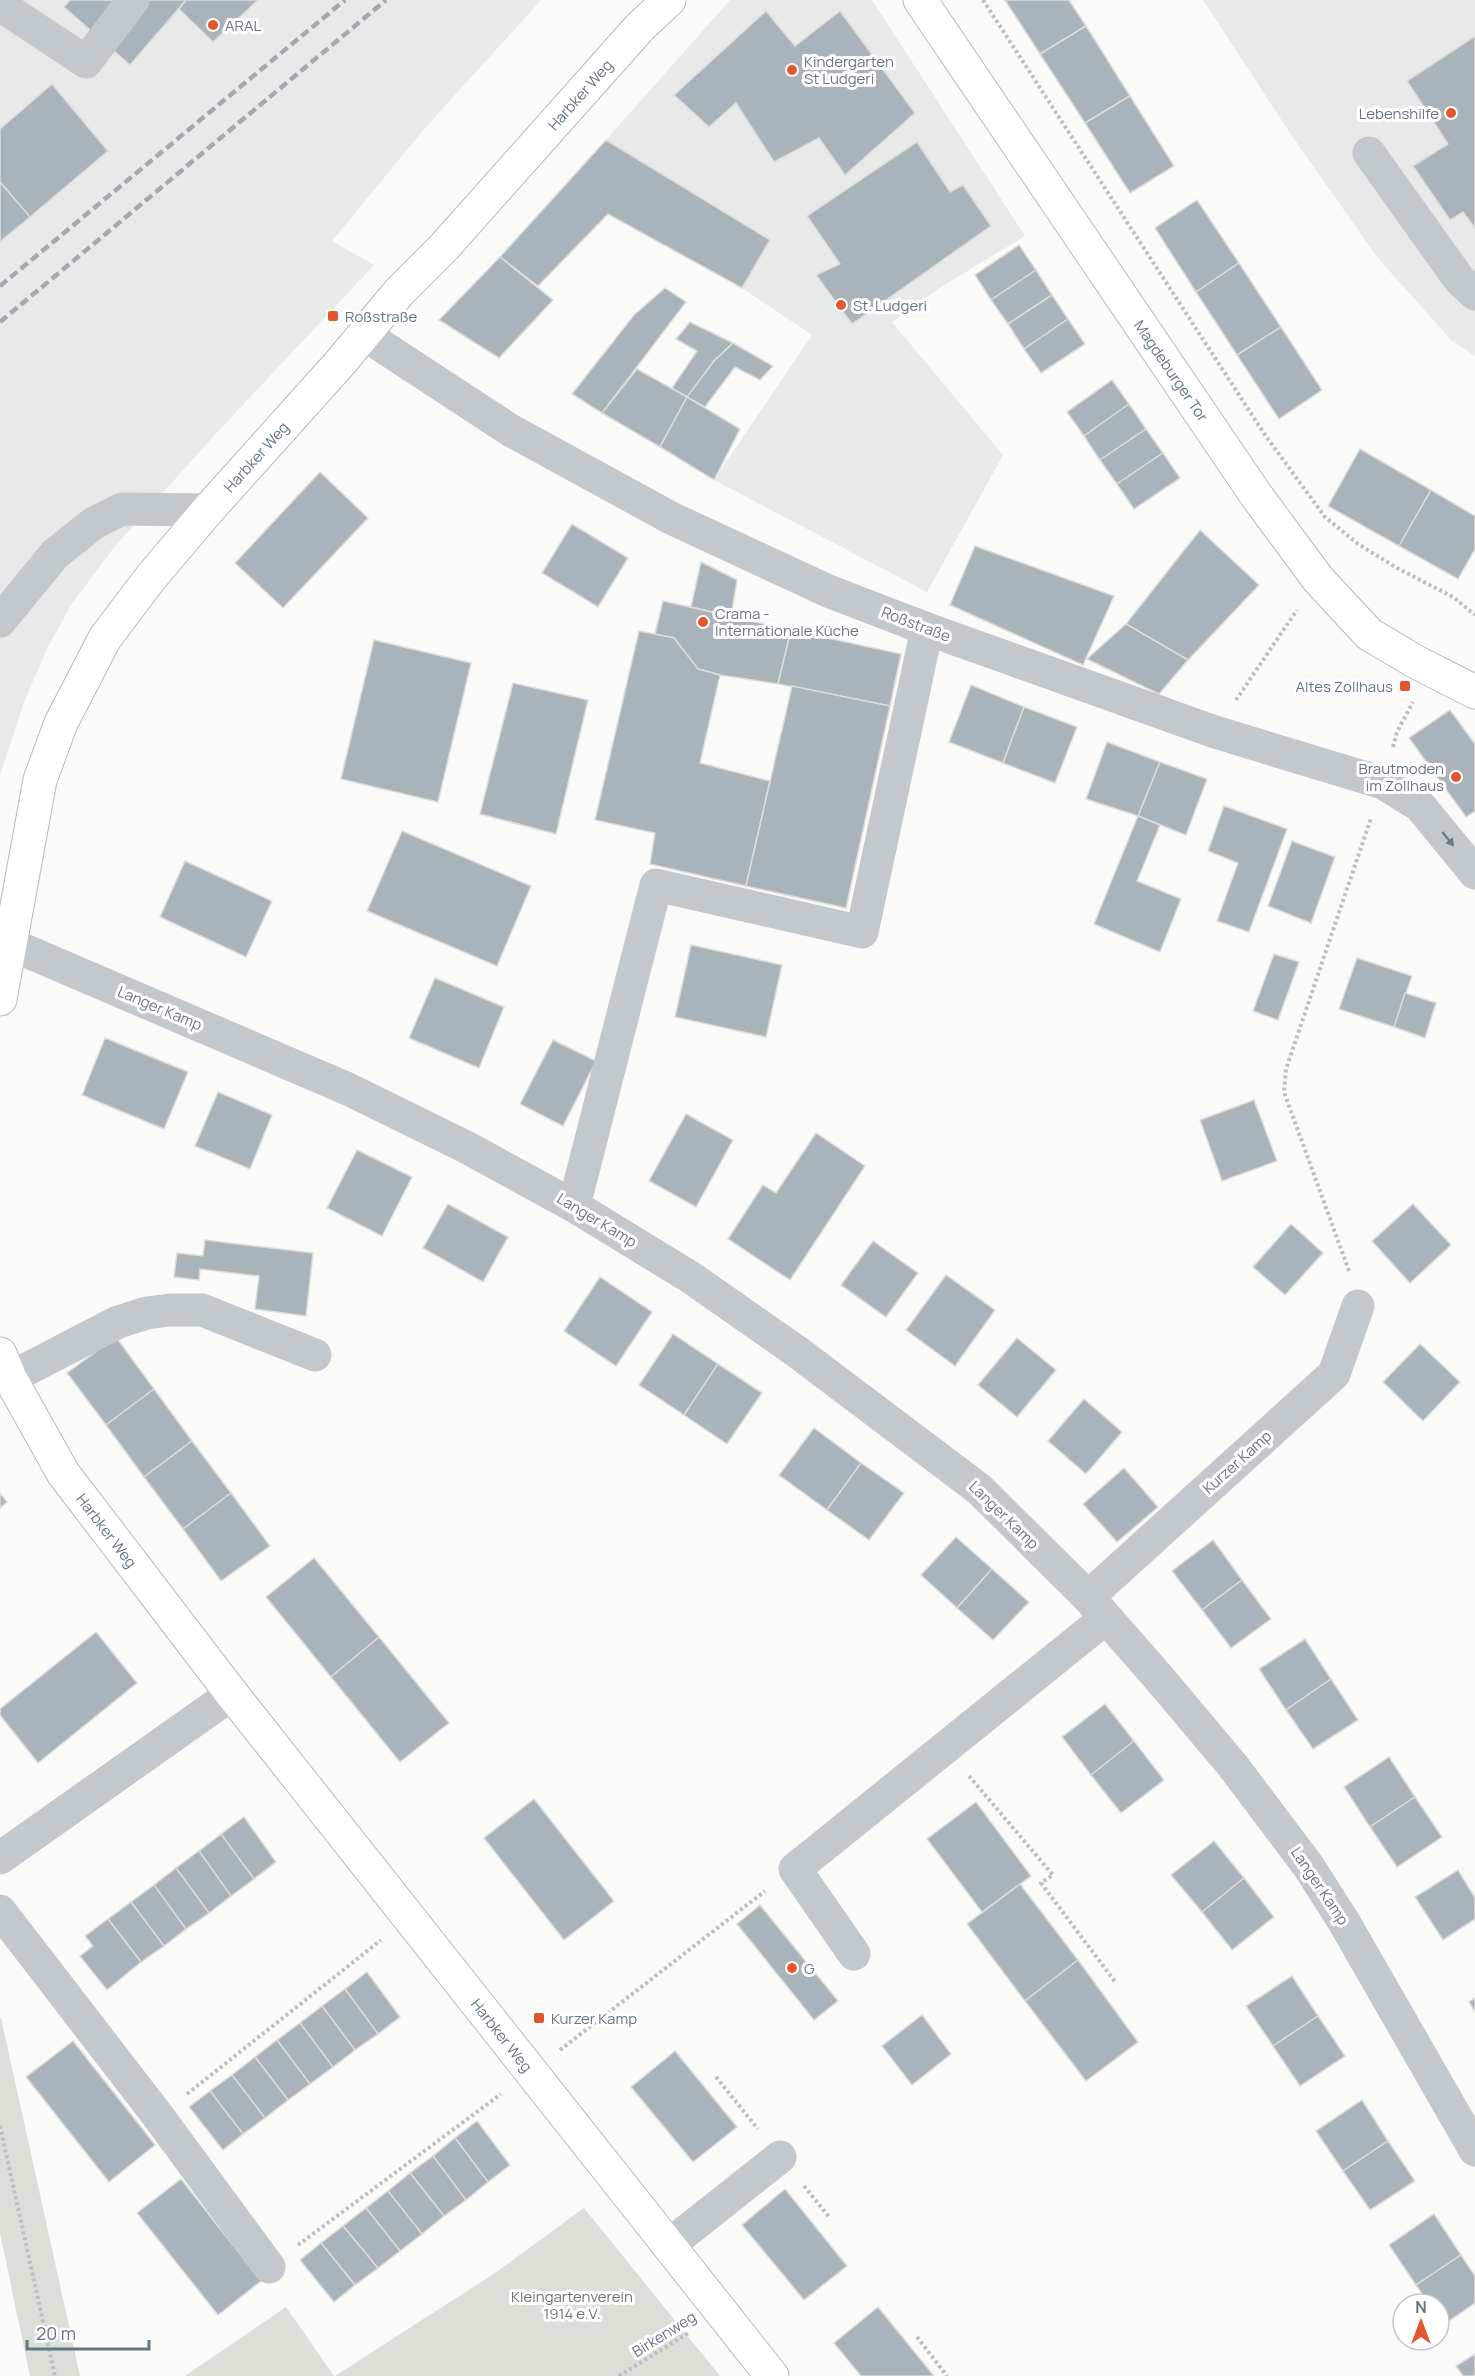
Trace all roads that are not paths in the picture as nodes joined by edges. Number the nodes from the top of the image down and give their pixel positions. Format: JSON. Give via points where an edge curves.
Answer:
{"nodes":[{"id":1,"x":133,"y":0,"type":"edge"},
{"id":2,"x":669,"y":0,"type":"edge"},
{"id":3,"x":920,"y":0,"type":"edge"},
{"id":4,"x":0,"y":5,"type":"edge"},
{"id":5,"x":1369,"y":153,"type":"dead end"},
{"id":6,"x":1475,"y":294,"type":"edge"},
{"id":7,"x":365,"y":334,"type":"junction"},
{"id":8,"x":208,"y":510,"type":"junction"},
{"id":9,"x":0,"y":621,"type":"edge"},
{"id":10,"x":927,"y":629,"type":"junction"},
{"id":11,"x":1475,"y":692,"type":"edge"},
{"id":12,"x":1475,"y":873,"type":"edge"},
{"id":13,"x":10,"y":944,"type":"junction"},
{"id":14,"x":0,"y":999,"type":"edge"},
{"id":15,"x":574,"y":1206,"type":"junction"},
{"id":16,"x":1358,"y":1306,"type":"road end"},
{"id":17,"x":315,"y":1355,"type":"dead end"},
{"id":18,"x":5,"y":1366,"type":"edge"},
{"id":19,"x":1097,"y":1608,"type":"junction"},
{"id":20,"x":232,"y":1694,"type":"junction"},
{"id":21,"x":0,"y":1858,"type":"edge"},
{"id":22,"x":0,"y":1911,"type":"edge"},
{"id":23,"x":854,"y":1954,"type":"dead end"},
{"id":24,"x":1475,"y":2150,"type":"edge"},
{"id":25,"x":780,"y":2157,"type":"dead end"},
{"id":26,"x":669,"y":2245,"type":"junction"},
{"id":27,"x":269,"y":2267,"type":"road end"},
{"id":28,"x":772,"y":2376,"type":"edge"}],
"edges":[{"from":1,"to":4,"type":"street","via":[[86,62]]},
{"from":2,"to":7,"type":"main road","name":"Harbker Weg","via":[[640,27]]},
{"from":3,"to":11,"type":"main road","name":"Magdeburger Tor","via":[[1256,495],[1318,579],[1369,634]]},
{"from":5,"to":6,"type":"street","via":[[1459,279]]},
{"from":7,"to":8,"type":"main road","name":"Harbker Weg"},
{"from":7,"to":10,"type":"street","name":"Roßstraße","via":[[510,430],[671,518],[828,591]]},
{"from":8,"to":9,"type":"street","via":[[122,509],[94,523],[55,554]]},
{"from":8,"to":13,"type":"main road","name":"Harbker Weg","via":[[105,638],[62,723],[40,780]]},
{"from":10,"to":12,"type":"street","name":"Roßstraße","one_way":true,"via":[[1215,732],[1383,783],[1420,806]]},
{"from":10,"to":15,"type":"street","via":[[862,932],[656,885]]},
{"from":13,"to":14,"type":"main road","name":"Harbker Weg"},
{"from":13,"to":15,"type":"street","name":"Langer Kamp","via":[[348,1089]]},
{"from":15,"to":19,"type":"street","name":"Langer Kamp","via":[[690,1277],[980,1489]]},
{"from":16,"to":19,"type":"street","name":"Kurzer Kamp","via":[[1334,1374]]},
{"from":17,"to":18,"type":"street","via":[[202,1310],[170,1310],[118,1322]]},
{"from":18,"to":20,"type":"main road","name":"Harbker Weg","via":[[63,1473]]},
{"from":19,"to":23,"type":"street","via":[[944,1747],[795,1869]]},
{"from":19,"to":24,"type":"street","name":"Langer Kamp","via":[[1233,1766],[1309,1867]]},
{"from":20,"to":21,"type":"street"},
{"from":20,"to":26,"type":"main road","name":"Harbker Weg"},
{"from":22,"to":27,"type":"street"},
{"from":25,"to":26,"type":"street"},
{"from":26,"to":28,"type":"main road","name":"Harbker Weg"}]}
